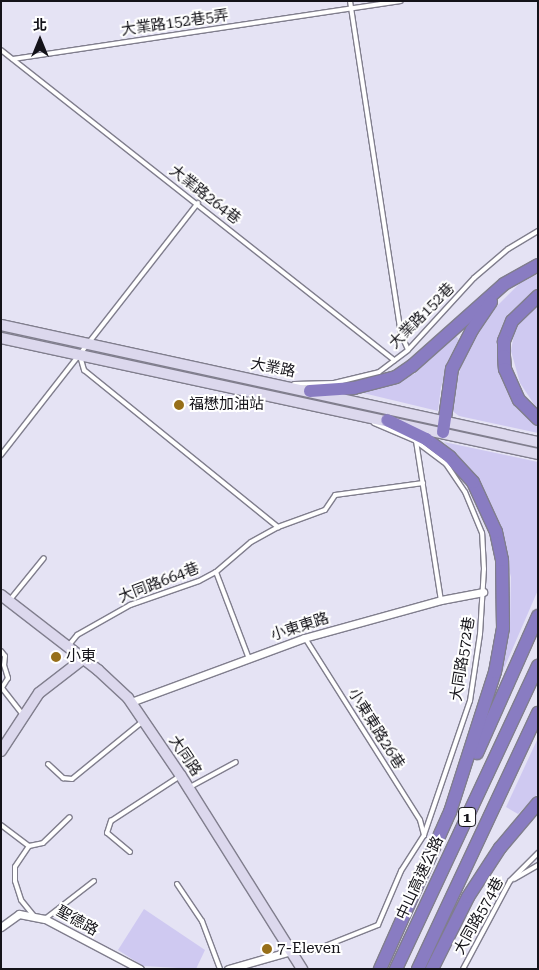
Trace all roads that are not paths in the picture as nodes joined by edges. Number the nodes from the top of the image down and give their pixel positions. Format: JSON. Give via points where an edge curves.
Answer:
{"nodes":[{"id":1,"x":350,"y":1,"type":"edge"},
{"id":2,"x":400,"y":1,"type":"edge"},
{"id":3,"x":351,"y":9,"type":"junction"},
{"id":4,"x":1,"y":50,"type":"edge"},
{"id":5,"x":13,"y":59,"type":"junction"},
{"id":6,"x":198,"y":203,"type":"junction"},
{"id":7,"x":538,"y":231,"type":"edge"},
{"id":8,"x":538,"y":264,"type":"edge"},
{"id":9,"x":504,"y":284,"type":"junction"},
{"id":10,"x":538,"y":296,"type":"edge"},
{"id":11,"x":1,"y":325,"type":"edge"},
{"id":12,"x":1,"y":338,"type":"edge"},
{"id":13,"x":88,"y":344,"type":"junction"},
{"id":14,"x":408,"y":350,"type":"junction"},
{"id":15,"x":79,"y":354,"type":"junction"},
{"id":16,"x":394,"y":360,"type":"junction"},
{"id":17,"x":277,"y":385,"type":"junction"},
{"id":18,"x":310,"y":390,"type":"junction"},
{"id":19,"x":351,"y":413,"type":"junction"},
{"id":20,"x":538,"y":419,"type":"edge"},
{"id":21,"x":387,"y":420,"type":"junction"},
{"id":22,"x":444,"y":426,"type":"junction"},
{"id":23,"x":416,"y":442,"type":"junction"},
{"id":24,"x":538,"y":442,"type":"edge"},
{"id":25,"x":538,"y":454,"type":"edge"},
{"id":26,"x":1,"y":455,"type":"edge"},
{"id":27,"x":423,"y":483,"type":"junction"},
{"id":28,"x":278,"y":527,"type":"junction"},
{"id":29,"x":44,"y":558,"type":"dead end"},
{"id":30,"x":216,"y":572,"type":"junction"},
{"id":31,"x":483,"y":592,"type":"junction"},
{"id":32,"x":5,"y":598,"type":"edge"},
{"id":33,"x":441,"y":600,"type":"junction"},
{"id":34,"x":538,"y":616,"type":"edge"},
{"id":35,"x":304,"y":638,"type":"junction"},
{"id":36,"x":67,"y":647,"type":"junction"},
{"id":37,"x":1,"y":651,"type":"edge"},
{"id":38,"x":83,"y":659,"type":"junction"},
{"id":39,"x":249,"y":659,"type":"junction"},
{"id":40,"x":538,"y":666,"type":"edge"},
{"id":41,"x":2,"y":688,"type":"edge"},
{"id":42,"x":131,"y":702,"type":"junction"},
{"id":43,"x":538,"y":713,"type":"edge"},
{"id":44,"x":23,"y":716,"type":"junction"},
{"id":45,"x":144,"y":720,"type":"junction"},
{"id":46,"x":1,"y":752,"type":"edge"},
{"id":47,"x":236,"y":762,"type":"dead end"},
{"id":48,"x":48,"y":764,"type":"dead end"},
{"id":49,"x":181,"y":776,"type":"junction"},
{"id":50,"x":188,"y":788,"type":"junction"},
{"id":51,"x":538,"y":803,"type":"edge"},
{"id":52,"x":450,"y":812,"type":"junction"},
{"id":53,"x":70,"y":817,"type":"dead end"},
{"id":54,"x":1,"y":825,"type":"edge"},
{"id":55,"x":424,"y":835,"type":"junction"},
{"id":56,"x":28,"y":846,"type":"junction"},
{"id":57,"x":130,"y":852,"type":"dead end"},
{"id":58,"x":538,"y":853,"type":"edge"},
{"id":59,"x":538,"y":865,"type":"edge"},
{"id":60,"x":94,"y":881,"type":"dead end"},
{"id":61,"x":510,"y":881,"type":"junction"},
{"id":62,"x":177,"y":884,"type":"dead end"},
{"id":63,"x":35,"y":917,"type":"junction"},
{"id":64,"x":44,"y":919,"type":"junction"},
{"id":65,"x":1,"y":927,"type":"edge"},
{"id":66,"x":291,"y":951,"type":"junction"},
{"id":67,"x":140,"y":969,"type":"edge"},
{"id":68,"x":220,"y":969,"type":"edge"},
{"id":69,"x":228,"y":969,"type":"edge"},
{"id":70,"x":302,"y":969,"type":"edge"},
{"id":71,"x":380,"y":969,"type":"edge"},
{"id":72,"x":396,"y":969,"type":"edge"},
{"id":73,"x":418,"y":969,"type":"edge"},
{"id":74,"x":432,"y":969,"type":"edge"},
{"id":75,"x":463,"y":969,"type":"edge"}],
"edges":[{"from":1,"to":3,"type":"lane"},
{"from":2,"to":3,"type":"lane","name":"大業路152巷5弄"},
{"from":3,"to":5,"type":"lane","name":"大業路152巷5弄"},
{"from":3,"to":14,"type":"lane","via":[[401,334]]},
{"from":4,"to":5,"type":"lane","name":"大業路264巷"},
{"from":5,"to":6,"type":"lane","name":"大業路264巷"},
{"from":6,"to":13,"type":"lane"},
{"from":6,"to":16,"type":"lane","name":"大業路264巷"},
{"from":7,"to":14,"type":"lane","name":"大業路152巷","via":[[508,249],[474,278]]},
{"from":8,"to":9,"type":"highway"},
{"from":9,"to":18,"type":"highway","via":[[396,377],[354,388]]},
{"from":9,"to":22,"type":"highway","via":[[472,330],[452,369]]},
{"from":10,"to":20,"type":"highway","via":[[512,321],[504,341],[504,356],[505,369],[519,400]]},
{"from":11,"to":13,"type":"main road","name":"大業路"},
{"from":12,"to":15,"type":"main road","name":"大業路"},
{"from":13,"to":15,"type":"lane"},
{"from":13,"to":17,"type":"main road","name":"大業路"},
{"from":14,"to":16,"type":"lane","name":"大業路152巷"},
{"from":15,"to":19,"type":"main road","name":"大業路"},
{"from":15,"to":26,"type":"lane"},
{"from":15,"to":28,"type":"lane","via":[[84,370]]},
{"from":16,"to":17,"type":"lane","name":"大業路152巷","via":[[379,372],[334,384]]},
{"from":17,"to":18,"type":"main road","name":"大業路"},
{"from":18,"to":22,"type":"main road","name":"大業路"},
{"from":19,"to":21,"type":"main road","name":"大業路"},
{"from":19,"to":23,"type":"lane","name":"大同路572巷"},
{"from":21,"to":22,"type":"main road","name":"大業路"},
{"from":21,"to":52,"type":"highway","via":[[426,439],[450,457],[473,482],[496,532],[502,560],[503,628],[495,672]]},
{"from":22,"to":24,"type":"main road","name":"大業路"},
{"from":22,"to":25,"type":"main road","name":"大業路"},
{"from":23,"to":27,"type":"lane"},
{"from":23,"to":31,"type":"lane","name":"大同路572巷","via":[[446,464],[464,492],[482,534]]},
{"from":27,"to":28,"type":"lane","name":"大同路664巷","via":[[334,495],[325,510]]},
{"from":27,"to":33,"type":"lane"},
{"from":28,"to":30,"type":"lane","name":"大同路664巷","via":[[251,542]]},
{"from":29,"to":32,"type":"lane"},
{"from":30,"to":36,"type":"lane","name":"大同路664巷","via":[[108,616],[77,635]]},
{"from":30,"to":39,"type":"lane"},
{"from":31,"to":33,"type":"street","name":"小東東路"},
{"from":31,"to":55,"type":"lane","name":"大同路572巷","via":[[470,701]]},
{"from":32,"to":36,"type":"main road","name":"大同路"},
{"from":33,"to":35,"type":"street","name":"小東東路"},
{"from":34,"to":52,"type":"highway"},
{"from":35,"to":39,"type":"street","name":"小東東路"},
{"from":35,"to":55,"type":"lane","name":"小東東路26巷","via":[[420,820]]},
{"from":36,"to":38,"type":"main road","name":"大同路"},
{"from":37,"to":41,"type":"lane","via":[[5,656],[8,678]]},
{"from":38,"to":42,"type":"main road","name":"大同路"},
{"from":38,"to":44,"type":"main road","via":[[39,693]]},
{"from":39,"to":42,"type":"street","name":"小東東路"},
{"from":40,"to":72,"type":"highway","name":"中山高速公路","number":"1"},
{"from":41,"to":44,"type":"lane"},
{"from":42,"to":45,"type":"main road","name":"大同路"},
{"from":43,"to":73,"type":"highway","number":"1"},
{"from":44,"to":46,"type":"main road"},
{"from":45,"to":48,"type":"lane","via":[[72,779],[63,778]]},
{"from":45,"to":49,"type":"main road","name":"大同路"},
{"from":47,"to":50,"type":"lane"},
{"from":49,"to":50,"type":"main road","name":"大同路"},
{"from":49,"to":57,"type":"lane","via":[[111,820],[107,832]]},
{"from":50,"to":66,"type":"main road","name":"大同路"},
{"from":51,"to":74,"type":"highway","via":[[500,848],[468,897]]},
{"from":52,"to":71,"type":"highway"},
{"from":53,"to":56,"type":"lane","via":[[43,843]]},
{"from":54,"to":56,"type":"lane"},
{"from":55,"to":66,"type":"lane","name":"大同路572巷","via":[[401,871],[378,925],[315,950]]},
{"from":56,"to":63,"type":"lane","via":[[14,867],[15,881],[21,900]]},
{"from":58,"to":61,"type":"lane","name":"大同路574巷"},
{"from":59,"to":61,"type":"lane"},
{"from":60,"to":64,"type":"lane"},
{"from":61,"to":75,"type":"lane","name":"大同路574巷"},
{"from":62,"to":68,"type":"lane","via":[[202,921]]},
{"from":63,"to":64,"type":"street","name":"聖德路"},
{"from":63,"to":65,"type":"street","name":"聖德路","via":[[19,914]]},
{"from":64,"to":67,"type":"street","name":"聖德路"},
{"from":66,"to":69,"type":"street"},
{"from":66,"to":70,"type":"main road","name":"大同路"}]}
